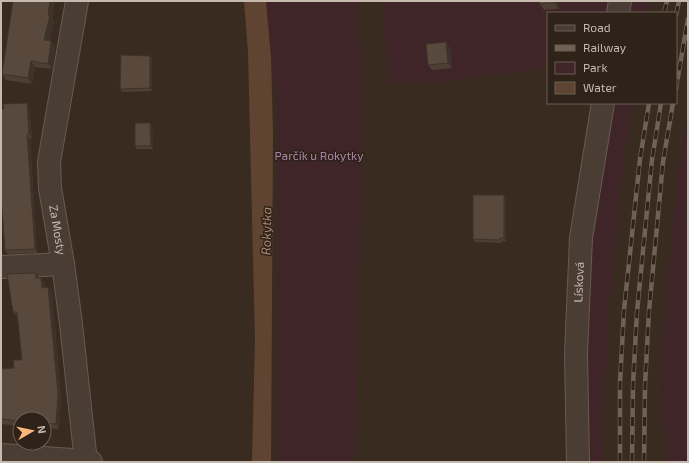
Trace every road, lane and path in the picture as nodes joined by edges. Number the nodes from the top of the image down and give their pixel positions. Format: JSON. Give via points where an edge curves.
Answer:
{"nodes":[{"id":1,"x":77,"y":1,"type":"edge"},
{"id":2,"x":620,"y":1,"type":"edge"},
{"id":3,"x":618,"y":12,"type":"edge"},
{"id":4,"x":603,"y":104,"type":"edge"},
{"id":5,"x":63,"y":264,"type":"junction"},
{"id":6,"x":1,"y":267,"type":"edge"},
{"id":7,"x":1,"y":455,"type":"edge"},
{"id":8,"x":88,"y":462,"type":"edge"},
{"id":9,"x":578,"y":462,"type":"edge"}],
"edges":[{"from":1,"to":5,"type":"street","name":"Za Mosty","via":[[49,162],[50,188]]},
{"from":2,"to":3,"type":"street"},
{"from":4,"to":9,"type":"street","name":"Lísková","via":[[581,238],[576,354]]},
{"from":5,"to":6,"type":"street"},
{"from":5,"to":8,"type":"street","name":"Za Mosty"},
{"from":7,"to":8,"type":"street"}]}
